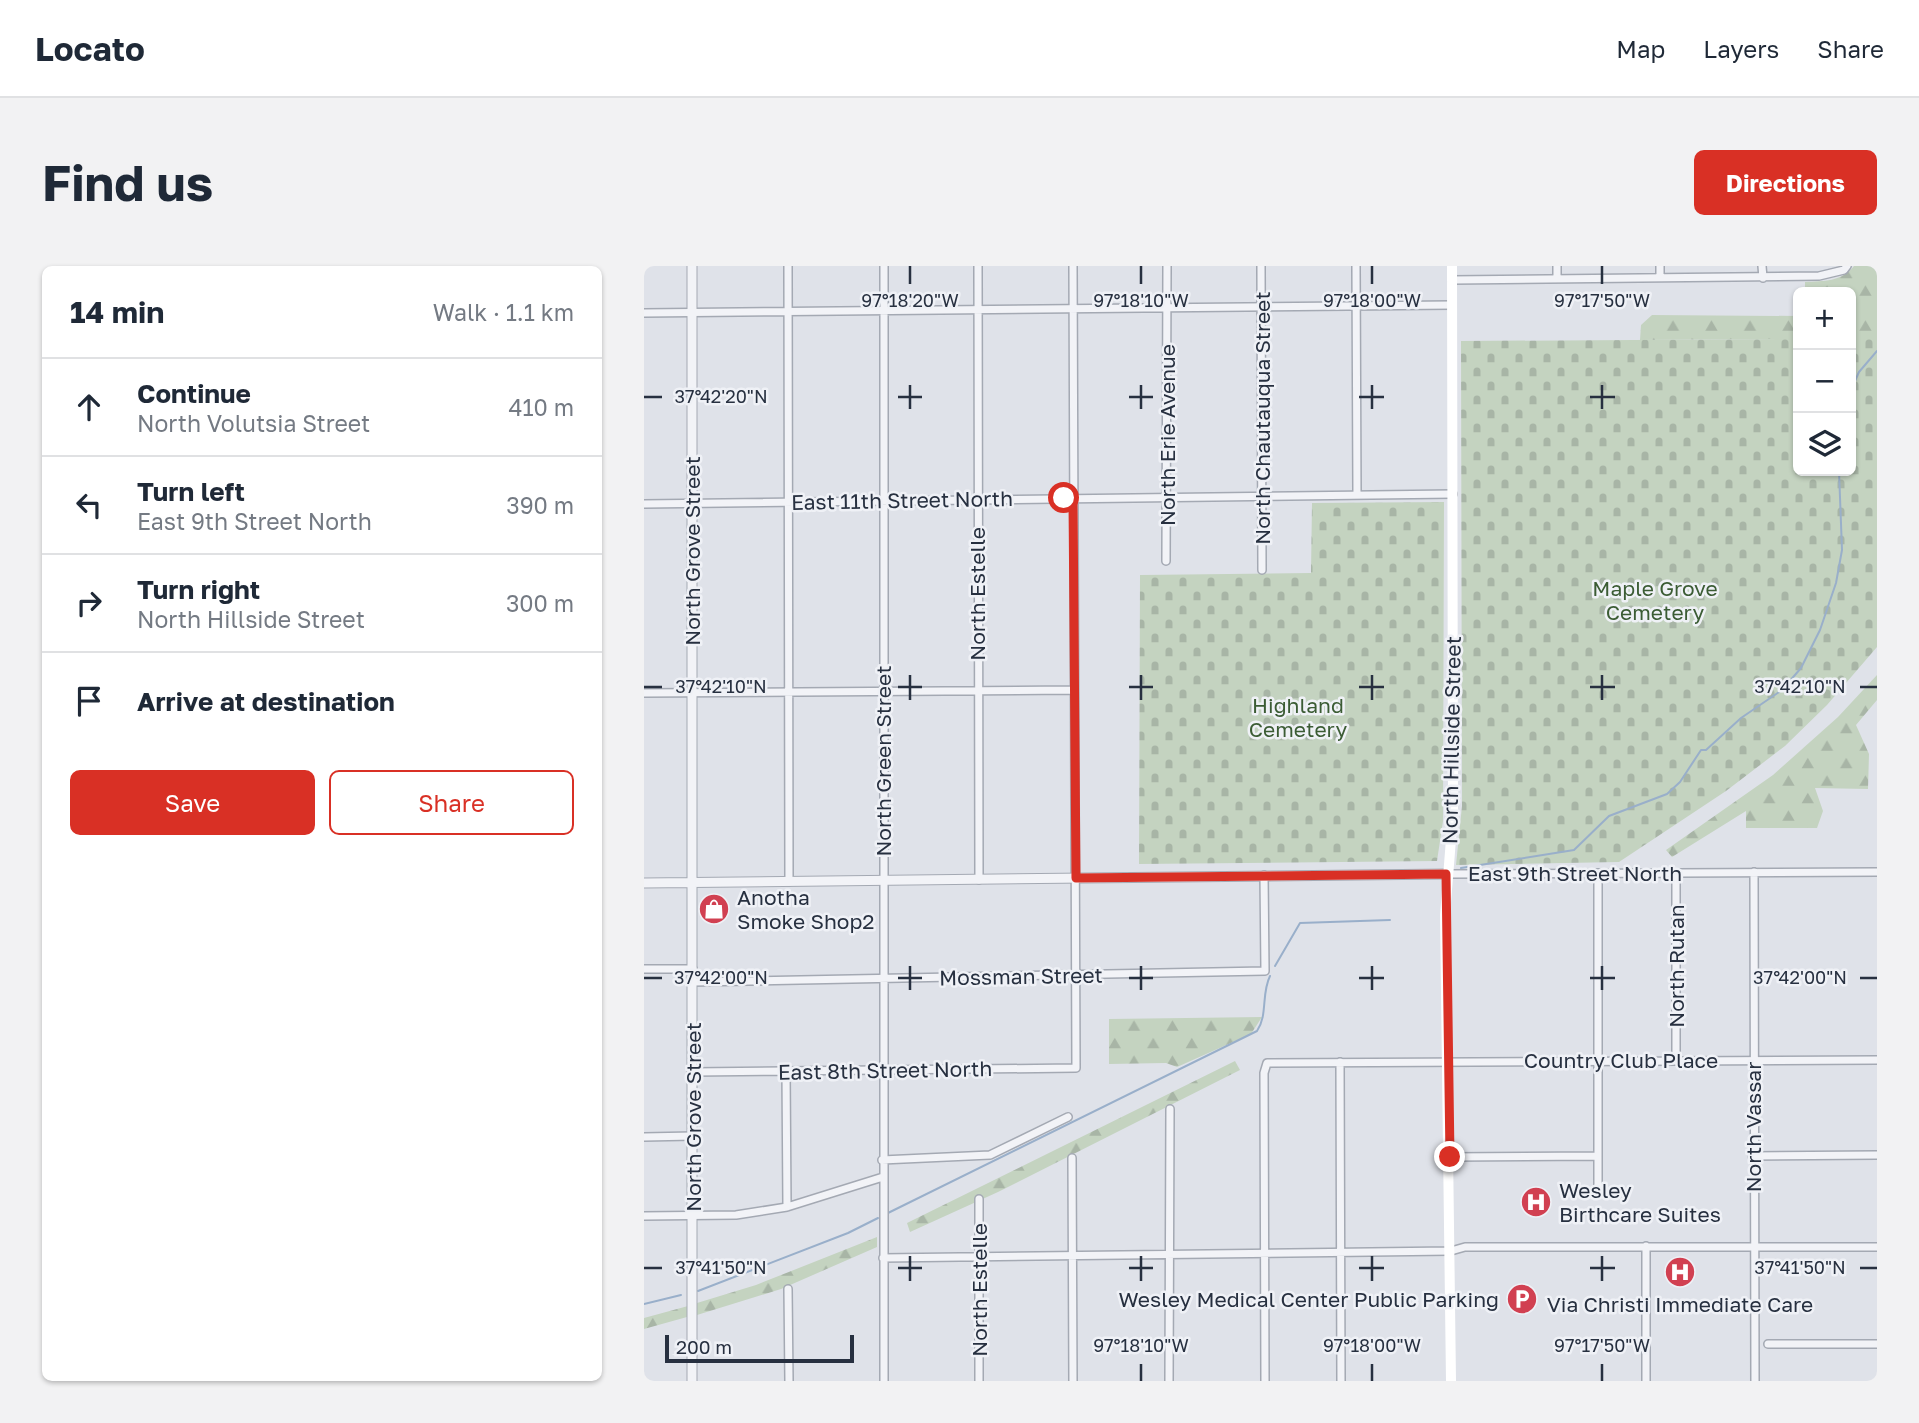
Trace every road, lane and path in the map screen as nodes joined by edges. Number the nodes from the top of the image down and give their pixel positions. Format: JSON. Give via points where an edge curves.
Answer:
{"nodes":[{"id":1,"x":692,"y":266,"type":"edge"},
{"id":2,"x":788,"y":266,"type":"edge"},
{"id":3,"x":884,"y":266,"type":"edge"},
{"id":4,"x":978,"y":266,"type":"edge"},
{"id":5,"x":1073,"y":266,"type":"edge"},
{"id":6,"x":1167,"y":266,"type":"edge"},
{"id":7,"x":1261,"y":266,"type":"edge"},
{"id":8,"x":1356,"y":266,"type":"edge"},
{"id":9,"x":1452,"y":266,"type":"edge"},
{"id":10,"x":1557,"y":266,"type":"edge"},
{"id":11,"x":1660,"y":266,"type":"edge"},
{"id":12,"x":1762,"y":266,"type":"edge"},
{"id":13,"x":1847,"y":266,"type":"edge"},
{"id":14,"x":1557,"y":278,"type":"junction"},
{"id":15,"x":1660,"y":278,"type":"junction"},
{"id":16,"x":1763,"y":278,"type":"junction"},
{"id":17,"x":1452,"y":279,"type":"junction"},
{"id":18,"x":1452,"y":305,"type":"junction"},
{"id":19,"x":1261,"y":306,"type":"junction"},
{"id":20,"x":1356,"y":306,"type":"junction"},
{"id":21,"x":1167,"y":307,"type":"junction"},
{"id":22,"x":1073,"y":309,"type":"junction"},
{"id":23,"x":978,"y":310,"type":"junction"},
{"id":24,"x":884,"y":311,"type":"junction"},
{"id":25,"x":788,"y":312,"type":"junction"},
{"id":26,"x":644,"y":313,"type":"edge"},
{"id":27,"x":691,"y":313,"type":"junction"},
{"id":28,"x":1453,"y":494,"type":"junction"},
{"id":29,"x":1261,"y":495,"type":"junction"},
{"id":30,"x":1357,"y":495,"type":"junction"},
{"id":31,"x":1166,"y":497,"type":"junction"},
{"id":32,"x":1073,"y":498,"type":"junction"},
{"id":33,"x":977,"y":499,"type":"junction"},
{"id":34,"x":882,"y":500,"type":"junction"},
{"id":35,"x":789,"y":501,"type":"junction"},
{"id":36,"x":691,"y":503,"type":"junction"},
{"id":37,"x":644,"y":504,"type":"edge"},
{"id":38,"x":1166,"y":561,"type":"dead end"},
{"id":39,"x":1262,"y":570,"type":"dead end"},
{"id":40,"x":977,"y":690,"type":"junction"},
{"id":41,"x":1073,"y":690,"type":"junction"},
{"id":42,"x":788,"y":691,"type":"junction"},
{"id":43,"x":883,"y":691,"type":"junction"},
{"id":44,"x":692,"y":692,"type":"junction"},
{"id":45,"x":644,"y":693,"type":"edge"},
{"id":46,"x":1754,"y":872,"type":"junction"},
{"id":47,"x":1877,"y":872,"type":"edge"},
{"id":48,"x":1598,"y":873,"type":"junction"},
{"id":49,"x":1676,"y":873,"type":"junction"},
{"id":50,"x":1446,"y":874,"type":"junction"},
{"id":51,"x":1264,"y":875,"type":"junction"},
{"id":52,"x":1076,"y":878,"type":"junction"},
{"id":53,"x":979,"y":880,"type":"junction"},
{"id":54,"x":882,"y":881,"type":"junction"},
{"id":55,"x":789,"y":882,"type":"junction"},
{"id":56,"x":644,"y":883,"type":"edge"},
{"id":57,"x":692,"y":883,"type":"junction"},
{"id":58,"x":644,"y":969,"type":"edge"},
{"id":59,"x":692,"y":969,"type":"junction"},
{"id":60,"x":1076,"y":975,"type":"junction"},
{"id":61,"x":881,"y":979,"type":"junction"},
{"id":62,"x":693,"y":982,"type":"junction"},
{"id":63,"x":1449,"y":1060,"type":"junction"},
{"id":64,"x":1598,"y":1060,"type":"junction"},
{"id":65,"x":1676,"y":1060,"type":"junction"},
{"id":66,"x":1753,"y":1060,"type":"junction"},
{"id":67,"x":1877,"y":1060,"type":"edge"},
{"id":68,"x":1340,"y":1062,"type":"junction"},
{"id":69,"x":881,"y":1070,"type":"junction"},
{"id":70,"x":786,"y":1071,"type":"junction"},
{"id":71,"x":693,"y":1072,"type":"junction"},
{"id":72,"x":1170,"y":1109,"type":"dead end"},
{"id":73,"x":1064,"y":1118,"type":"dead end"},
{"id":74,"x":694,"y":1136,"type":"junction"},
{"id":75,"x":644,"y":1137,"type":"edge"},
{"id":76,"x":1877,"y":1155,"type":"edge"},
{"id":77,"x":1598,"y":1156,"type":"junction"},
{"id":78,"x":1752,"y":1156,"type":"junction"},
{"id":79,"x":1450,"y":1157,"type":"junction"},
{"id":80,"x":1072,"y":1158,"type":"dead end"},
{"id":81,"x":882,"y":1160,"type":"junction"},
{"id":82,"x":883,"y":1177,"type":"junction"},
{"id":83,"x":1598,"y":1187,"type":"dead end"},
{"id":84,"x":979,"y":1199,"type":"dead end"},
{"id":85,"x":787,"y":1207,"type":"junction"},
{"id":86,"x":644,"y":1216,"type":"edge"},
{"id":87,"x":692,"y":1216,"type":"junction"},
{"id":88,"x":1646,"y":1246,"type":"junction"},
{"id":89,"x":1755,"y":1247,"type":"junction"},
{"id":90,"x":1877,"y":1247,"type":"edge"},
{"id":91,"x":1451,"y":1251,"type":"junction"},
{"id":92,"x":1341,"y":1253,"type":"junction"},
{"id":93,"x":1265,"y":1254,"type":"junction"},
{"id":94,"x":1169,"y":1255,"type":"junction"},
{"id":95,"x":1073,"y":1256,"type":"junction"},
{"id":96,"x":978,"y":1257,"type":"junction"},
{"id":97,"x":883,"y":1258,"type":"junction"},
{"id":98,"x":788,"y":1289,"type":"dead end"},
{"id":99,"x":1768,"y":1344,"type":"dead end"},
{"id":100,"x":1877,"y":1344,"type":"edge"},
{"id":101,"x":692,"y":1381,"type":"edge"},
{"id":102,"x":789,"y":1381,"type":"edge"},
{"id":103,"x":884,"y":1381,"type":"edge"},
{"id":104,"x":979,"y":1381,"type":"edge"},
{"id":105,"x":1073,"y":1381,"type":"edge"},
{"id":106,"x":1169,"y":1381,"type":"edge"},
{"id":107,"x":1265,"y":1381,"type":"edge"},
{"id":108,"x":1341,"y":1381,"type":"edge"},
{"id":109,"x":1451,"y":1381,"type":"edge"},
{"id":110,"x":1646,"y":1381,"type":"edge"},
{"id":111,"x":1755,"y":1381,"type":"edge"}],
"edges":[{"from":1,"to":27,"type":"street","name":"North Grove Street"},
{"from":2,"to":25,"type":"street"},
{"from":3,"to":24,"type":"street","name":"North Green Street"},
{"from":4,"to":23,"type":"street","name":"North Estelle"},
{"from":5,"to":22,"type":"street"},
{"from":6,"to":21,"type":"street","name":"North Erie Avenue"},
{"from":7,"to":19,"type":"street","name":"North Chautauqua Street"},
{"from":8,"to":20,"type":"street"},
{"from":9,"to":17,"type":"main road","name":"North Hillside Street"},
{"from":10,"to":14,"type":"street"},
{"from":11,"to":15,"type":"street"},
{"from":12,"to":16,"type":"street"},
{"from":13,"to":16,"type":"street","via":[[1819,276]]},
{"from":14,"to":15,"type":"street"},
{"from":14,"to":17,"type":"street"},
{"from":15,"to":16,"type":"street"},
{"from":17,"to":18,"type":"main road","name":"North Hillside Street"},
{"from":18,"to":20,"type":"street"},
{"from":18,"to":28,"type":"main road","name":"North Hillside Street"},
{"from":19,"to":20,"type":"street"},
{"from":19,"to":21,"type":"street"},
{"from":19,"to":29,"type":"street","name":"North Chautauqua Street"},
{"from":20,"to":30,"type":"street"},
{"from":21,"to":22,"type":"street"},
{"from":21,"to":31,"type":"street","name":"North Erie Avenue"},
{"from":22,"to":23,"type":"street"},
{"from":22,"to":32,"type":"street"},
{"from":23,"to":24,"type":"street"},
{"from":23,"to":33,"type":"street","name":"North Estelle"},
{"from":24,"to":25,"type":"street"},
{"from":24,"to":34,"type":"street","name":"North Green Street"},
{"from":25,"to":27,"type":"street"},
{"from":25,"to":35,"type":"street"},
{"from":26,"to":27,"type":"street"},
{"from":27,"to":36,"type":"street","name":"North Grove Street"},
{"from":28,"to":30,"type":"street","name":"East 11th Street North"},
{"from":28,"to":50,"type":"main road","name":"North Hillside Street","via":[[1453,814]]},
{"from":29,"to":30,"type":"street","name":"East 11th Street North"},
{"from":29,"to":31,"type":"street","name":"East 11th Street North"},
{"from":29,"to":39,"type":"street","name":"North Chautauqua Street"},
{"from":31,"to":32,"type":"street","name":"East 11th Street North"},
{"from":31,"to":38,"type":"street","name":"North Erie Avenue"},
{"from":32,"to":33,"type":"street","name":"East 11th Street North"},
{"from":32,"to":41,"type":"street"},
{"from":33,"to":34,"type":"street","name":"East 11th Street North"},
{"from":33,"to":40,"type":"street","name":"North Estelle"},
{"from":34,"to":35,"type":"street","name":"East 11th Street North"},
{"from":34,"to":43,"type":"street","name":"North Green Street"},
{"from":35,"to":36,"type":"street","name":"East 11th Street North"},
{"from":35,"to":42,"type":"street"},
{"from":36,"to":37,"type":"street","name":"East 11th Street North"},
{"from":36,"to":44,"type":"street","name":"North Grove Street"},
{"from":40,"to":41,"type":"street"},
{"from":40,"to":43,"type":"street"},
{"from":40,"to":53,"type":"street","name":"North Estelle"},
{"from":41,"to":52,"type":"street"},
{"from":42,"to":43,"type":"street"},
{"from":42,"to":44,"type":"street"},
{"from":42,"to":55,"type":"street"},
{"from":43,"to":54,"type":"street","name":"North Green Street"},
{"from":44,"to":45,"type":"street"},
{"from":44,"to":57,"type":"street","name":"North Grove Street"},
{"from":46,"to":47,"type":"street","name":"East 9th Street North"},
{"from":46,"to":49,"type":"street","name":"East 9th Street North"},
{"from":46,"to":66,"type":"street","name":"North Vassar"},
{"from":48,"to":49,"type":"street","name":"East 9th Street North"},
{"from":48,"to":50,"type":"street","name":"East 9th Street North"},
{"from":48,"to":64,"type":"street"},
{"from":49,"to":65,"type":"street","name":"North Rutan"},
{"from":50,"to":51,"type":"street","name":"East 9th Street North"},
{"from":50,"to":63,"type":"main road","name":"North Hillside Street"},
{"from":51,"to":52,"type":"street","name":"East 9th Street North"},
{"from":51,"to":60,"type":"street","name":"Mossman Street","via":[[1265,971]]},
{"from":52,"to":53,"type":"street","name":"East 9th Street North"},
{"from":52,"to":60,"type":"street"},
{"from":53,"to":54,"type":"street","name":"East 9th Street North"},
{"from":54,"to":55,"type":"street","name":"East 9th Street North"},
{"from":54,"to":61,"type":"street","name":"North Green Street"},
{"from":55,"to":57,"type":"street","name":"East 9th Street North"},
{"from":56,"to":57,"type":"street","name":"East 9th Street North"},
{"from":57,"to":59,"type":"street","name":"North Grove Street"},
{"from":58,"to":59,"type":"street"},
{"from":59,"to":62,"type":"street","name":"North Grove Street"},
{"from":60,"to":61,"type":"street","name":"Mossman Street"},
{"from":60,"to":69,"type":"street","name":"East 8th Street North","via":[[1076,1068]]},
{"from":61,"to":62,"type":"street","name":"Mossman Street"},
{"from":61,"to":69,"type":"street","name":"North Green Street"},
{"from":62,"to":71,"type":"street","name":"North Grove Street"},
{"from":63,"to":64,"type":"street","name":"Country Club Place"},
{"from":63,"to":68,"type":"street"},
{"from":63,"to":79,"type":"main road","name":"North Hillside Street"},
{"from":64,"to":65,"type":"street","name":"Country Club Place"},
{"from":64,"to":77,"type":"street"},
{"from":65,"to":66,"type":"street","name":"Country Club Place"},
{"from":66,"to":67,"type":"street","name":"Country Club Place"},
{"from":66,"to":78,"type":"street","name":"North Vassar"},
{"from":68,"to":92,"type":"street"},
{"from":68,"to":93,"type":"street","via":[[1267,1063]]},
{"from":69,"to":70,"type":"street","name":"East 8th Street North"},
{"from":69,"to":81,"type":"street","name":"North Green Street"},
{"from":70,"to":71,"type":"street","name":"East 8th Street North"},
{"from":70,"to":85,"type":"street"},
{"from":71,"to":74,"type":"street","name":"North Grove Street"},
{"from":72,"to":94,"type":"street"},
{"from":73,"to":81,"type":"street","via":[[990,1154]]},
{"from":74,"to":75,"type":"street"},
{"from":74,"to":87,"type":"street","name":"North Grove Street"},
{"from":76,"to":78,"type":"street"},
{"from":77,"to":79,"type":"street"},
{"from":77,"to":83,"type":"street"},
{"from":78,"to":89,"type":"street","name":"North Vassar"},
{"from":79,"to":91,"type":"main road","name":"North Hillside Street"},
{"from":80,"to":95,"type":"street"},
{"from":81,"to":82,"type":"street","name":"North Green Street"},
{"from":82,"to":85,"type":"street"},
{"from":82,"to":97,"type":"street","name":"North Green Street"},
{"from":84,"to":96,"type":"street","name":"North Estelle"},
{"from":85,"to":87,"type":"street"},
{"from":86,"to":87,"type":"street"},
{"from":87,"to":101,"type":"street","name":"North Grove Street"},
{"from":88,"to":89,"type":"street"},
{"from":88,"to":91,"type":"street","via":[[1465,1247]]},
{"from":88,"to":110,"type":"street"},
{"from":89,"to":90,"type":"street"},
{"from":89,"to":111,"type":"street","name":"North Vassar"},
{"from":91,"to":92,"type":"street"},
{"from":91,"to":109,"type":"main road","name":"North Hillside Street"},
{"from":92,"to":93,"type":"street"},
{"from":92,"to":108,"type":"street"},
{"from":93,"to":94,"type":"street"},
{"from":93,"to":107,"type":"street"},
{"from":94,"to":95,"type":"street"},
{"from":94,"to":106,"type":"street"},
{"from":95,"to":96,"type":"street"},
{"from":95,"to":105,"type":"street"},
{"from":96,"to":97,"type":"street"},
{"from":96,"to":104,"type":"street","name":"North Estelle"},
{"from":97,"to":103,"type":"street","name":"North Green Street"},
{"from":98,"to":102,"type":"street"},
{"from":99,"to":100,"type":"street"}]}
